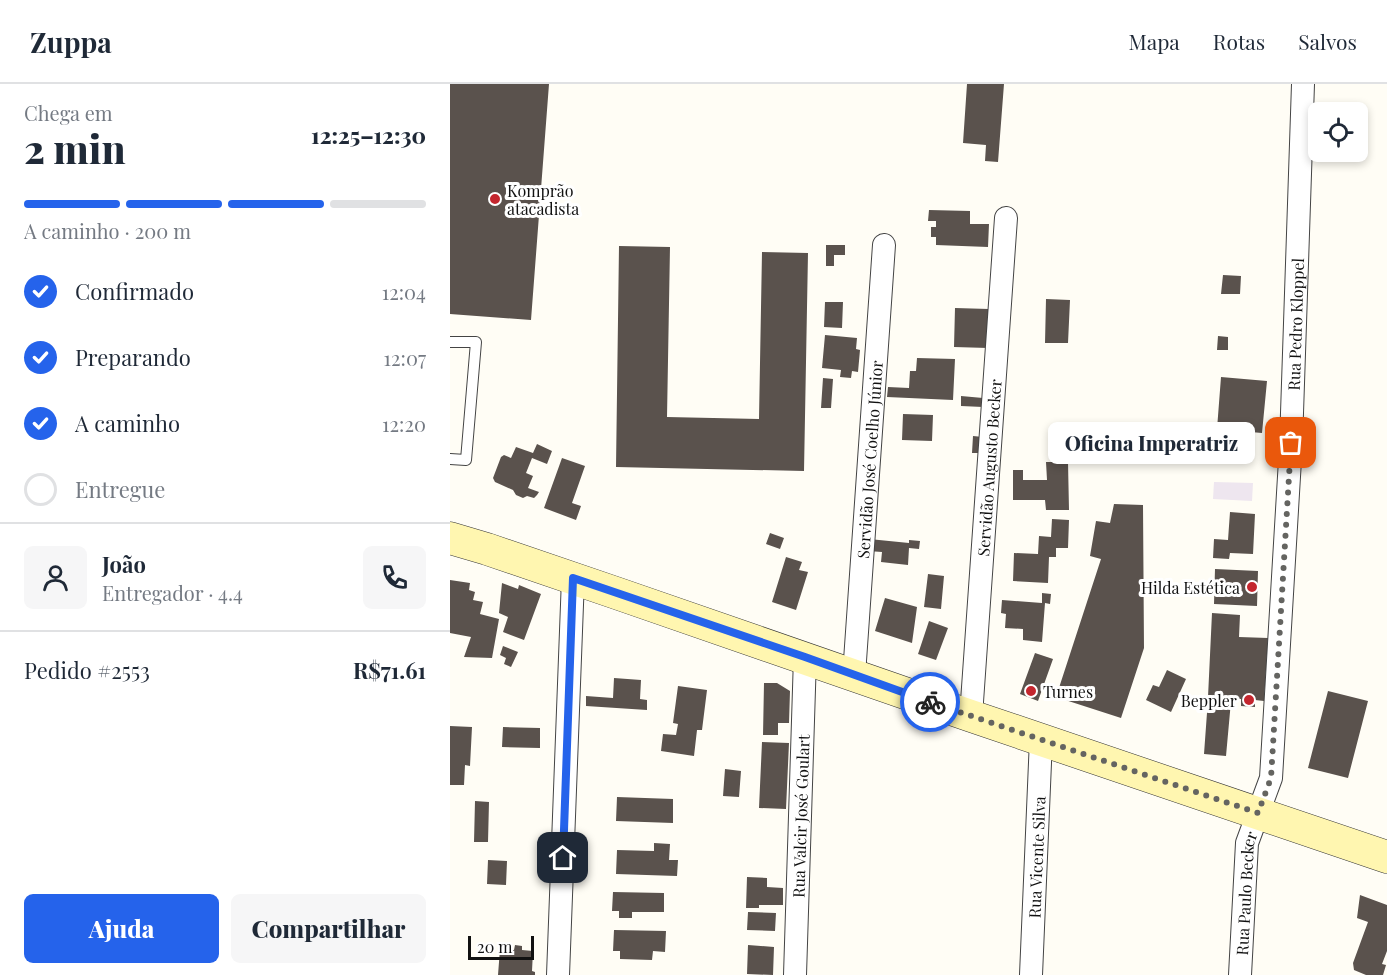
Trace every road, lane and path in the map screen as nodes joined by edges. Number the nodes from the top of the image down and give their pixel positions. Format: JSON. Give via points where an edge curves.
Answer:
{"nodes":[{"id":1,"x":1304,"y":84,"type":"edge"},
{"id":2,"x":1006,"y":218,"type":"dead end"},
{"id":3,"x":884,"y":245,"type":"dead end"},
{"id":4,"x":450,"y":342,"type":"edge"},
{"id":5,"x":450,"y":459,"type":"edge"},
{"id":6,"x":450,"y":538,"type":"edge"},
{"id":7,"x":573,"y":578,"type":"junction"},
{"id":8,"x":805,"y":657,"type":"junction"},
{"id":9,"x":854,"y":675,"type":"junction"},
{"id":10,"x":971,"y":716,"type":"junction"},
{"id":11,"x":1041,"y":739,"type":"junction"},
{"id":12,"x":1258,"y":813,"type":"junction"},
{"id":13,"x":1387,"y":857,"type":"edge"},
{"id":14,"x":558,"y":975,"type":"edge"},
{"id":15,"x":795,"y":975,"type":"edge"},
{"id":16,"x":1030,"y":975,"type":"edge"},
{"id":17,"x":1240,"y":975,"type":"edge"}],
"edges":[{"from":1,"to":12,"type":"street","name":"Rua Pedro Kloppel","via":[[1291,443],[1271,778]]},
{"from":2,"to":10,"type":"street","name":"Servidão Augusto Becker"},
{"from":3,"to":9,"type":"street","name":"Servidão José Coelho Júnior"},
{"from":4,"to":5,"type":"lane","via":[[476,342],[465,460]]},
{"from":6,"to":7,"type":"main road"},
{"from":7,"to":8,"type":"main road"},
{"from":7,"to":14,"type":"street"},
{"from":8,"to":9,"type":"main road"},
{"from":8,"to":15,"type":"street","name":"Rua Valcir José Goulart"},
{"from":9,"to":10,"type":"main road"},
{"from":10,"to":11,"type":"main road"},
{"from":11,"to":12,"type":"main road"},
{"from":11,"to":16,"type":"street","name":"Rua Vicente Silva"},
{"from":12,"to":13,"type":"main road"},
{"from":12,"to":17,"type":"street","name":"Rua Paulo Becker","via":[[1247,843]]}]}
